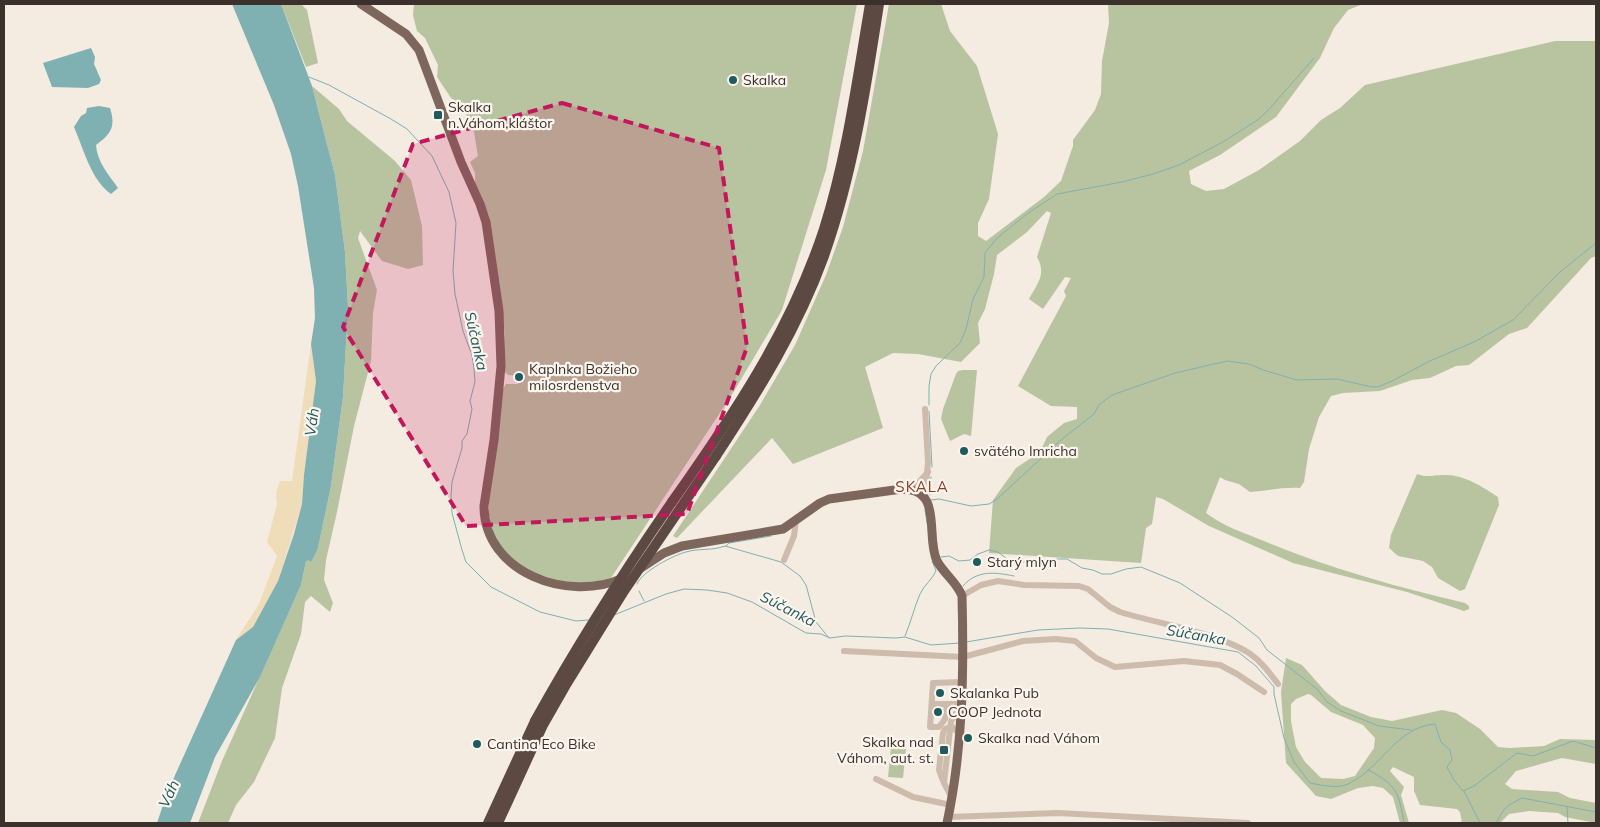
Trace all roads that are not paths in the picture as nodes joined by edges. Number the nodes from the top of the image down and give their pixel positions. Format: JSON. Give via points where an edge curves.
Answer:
{"nodes":[{"id":1,"x":361,"y":4,"type":"edge"},
{"id":2,"x":870,"y":4,"type":"edge"},
{"id":3,"x":879,"y":4,"type":"edge"},
{"id":4,"x":925,"y":410,"type":"dead end"},
{"id":5,"x":928,"y":472,"type":"junction"},
{"id":6,"x":913,"y":489,"type":"junction"},
{"id":7,"x":925,"y":497,"type":"junction"},
{"id":8,"x":796,"y":520,"type":"junction"},
{"id":9,"x":784,"y":560,"type":"dead end"},
{"id":10,"x":962,"y":596,"type":"junction"},
{"id":11,"x":844,"y":651,"type":"dead end"},
{"id":12,"x":963,"y":657,"type":"junction"},
{"id":13,"x":962,"y":682,"type":"junction"},
{"id":14,"x":1278,"y":684,"type":"dead end"},
{"id":15,"x":1264,"y":692,"type":"dead end"},
{"id":16,"x":932,"y":704,"type":"junction"},
{"id":17,"x":947,"y":704,"type":"junction"},
{"id":18,"x":962,"y":705,"type":"junction"},
{"id":19,"x":539,"y":723,"type":"junction"},
{"id":20,"x":950,"y":727,"type":"junction"},
{"id":21,"x":960,"y":734,"type":"junction"},
{"id":22,"x":876,"y":779,"type":"dead end"},
{"id":23,"x":951,"y":802,"type":"junction"},
{"id":24,"x":947,"y":820,"type":"edge"},
{"id":25,"x":488,"y":823,"type":"edge"},
{"id":26,"x":498,"y":823,"type":"edge"},
{"id":27,"x":1248,"y":823,"type":"edge"}],
"edges":[{"from":1,"to":8,"type":"main road","via":[[406,34],[419,50],[455,148],[484,214],[499,311],[501,366],[484,514],[492,539],[504,556],[515,567],[534,577],[570,586],[597,586],[622,579],[675,548],[783,529]]},
{"from":2,"to":19,"type":"highway","bridge":true,"via":[[838,180],[815,256],[795,304],[742,400],[584,635]]},
{"from":3,"to":19,"type":"highway","bridge":true,"via":[[846,183],[824,257],[791,332],[774,365],[716,456]]},
{"from":4,"to":5,"type":"street"},
{"from":5,"to":6,"type":"street"},
{"from":5,"to":7,"type":"street"},
{"from":6,"to":7,"type":"main road"},
{"from":6,"to":8,"type":"main road","via":[[829,499]]},
{"from":7,"to":10,"type":"main road","via":[[936,557]]},
{"from":8,"to":9,"type":"street","via":[[794,536]]},
{"from":10,"to":12,"type":"main road"},
{"from":10,"to":14,"type":"street","via":[[981,584],[998,582],[1079,586],[1120,612],[1227,642],[1265,666]]},
{"from":11,"to":12,"type":"street"},
{"from":12,"to":13,"type":"main road"},
{"from":12,"to":15,"type":"street","via":[[1023,641],[1056,638],[1075,641],[1096,658],[1115,667],[1184,661],[1220,665]]},
{"from":13,"to":16,"type":"street","via":[[933,683]]},
{"from":13,"to":18,"type":"main road"},
{"from":16,"to":17,"type":"street"},
{"from":16,"to":17,"type":"street","via":[[930,727],[939,727],[945,719]]},
{"from":17,"to":18,"type":"street"},
{"from":18,"to":20,"type":"street"},
{"from":18,"to":21,"type":"main road"},
{"from":19,"to":25,"type":"highway"},
{"from":19,"to":26,"type":"highway"},
{"from":20,"to":21,"type":"street"},
{"from":20,"to":23,"type":"street","via":[[943,733],[939,770]]},
{"from":21,"to":23,"type":"main road"},
{"from":22,"to":23,"type":"street","via":[[913,797]]},
{"from":23,"to":24,"type":"main road"},
{"from":24,"to":27,"type":"street","via":[[1058,813]]}]}
